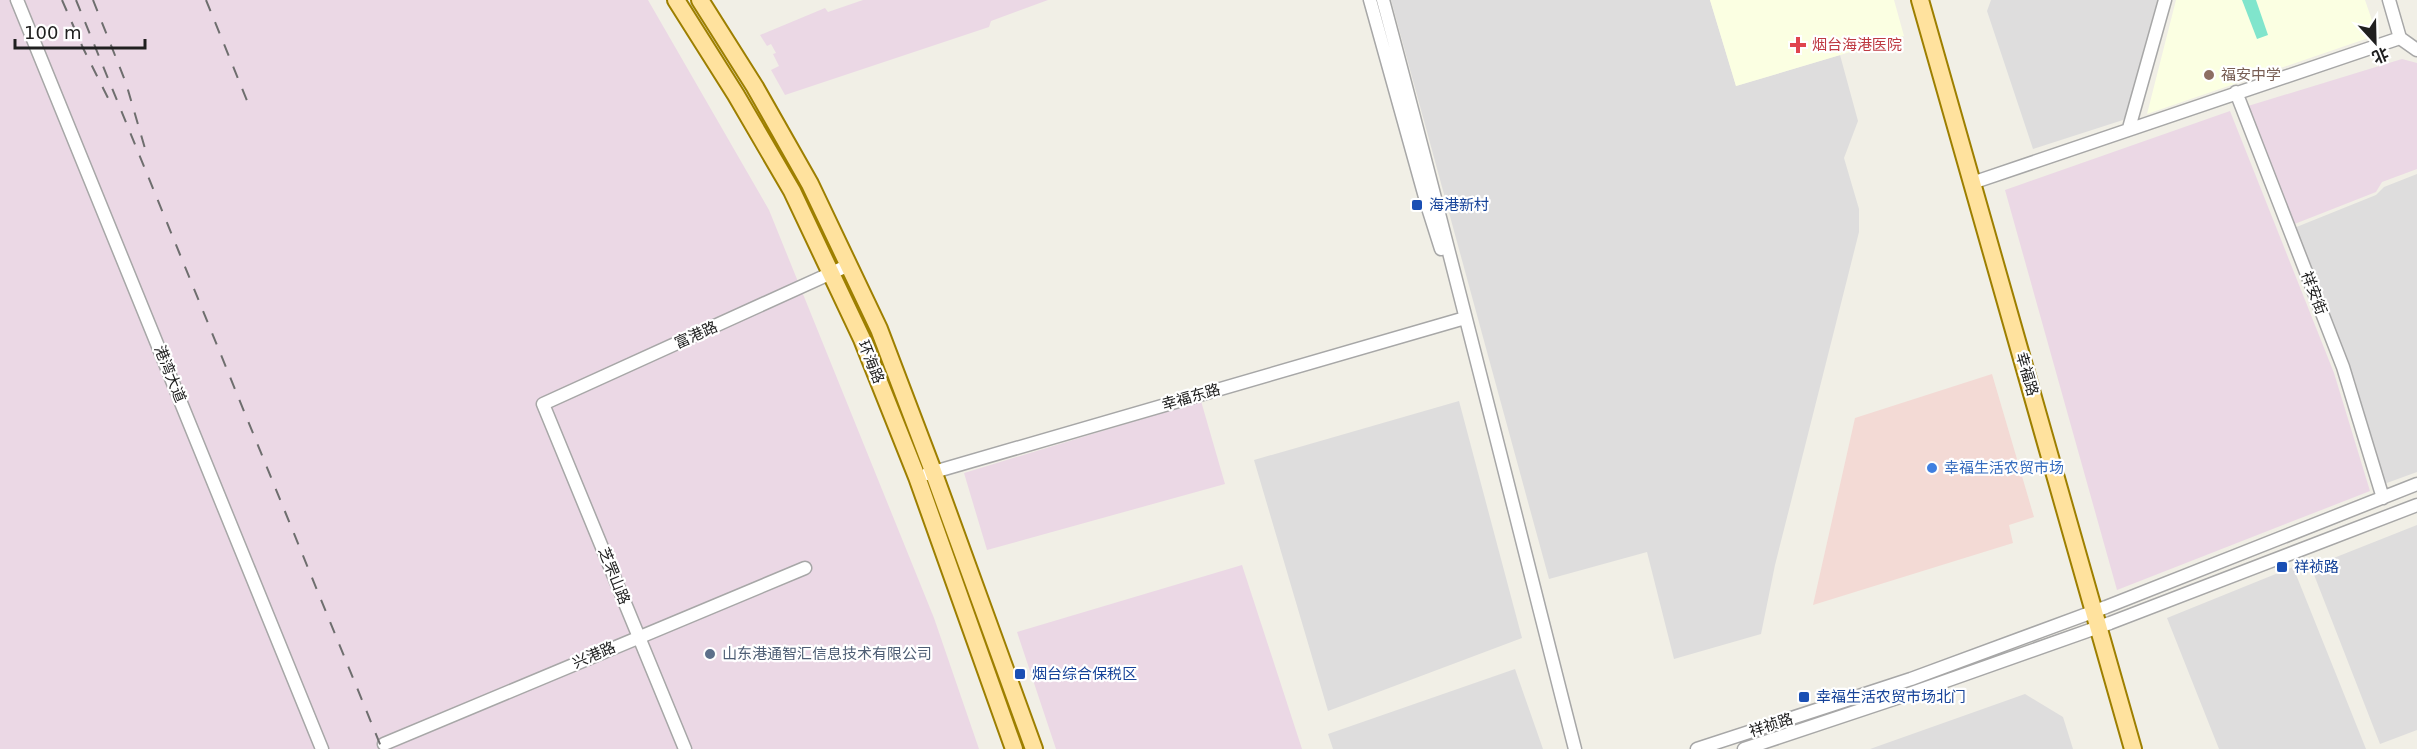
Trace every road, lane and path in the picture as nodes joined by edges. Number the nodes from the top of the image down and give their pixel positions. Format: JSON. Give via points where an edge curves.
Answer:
{"nodes":[{"id":1,"x":17,"y":0,"type":"edge"},
{"id":2,"x":676,"y":0,"type":"edge"},
{"id":3,"x":700,"y":0,"type":"edge"},
{"id":4,"x":1370,"y":0,"type":"edge"},
{"id":5,"x":1383,"y":0,"type":"edge"},
{"id":6,"x":1920,"y":0,"type":"edge"},
{"id":7,"x":1931,"y":0,"type":"edge"},
{"id":8,"x":2165,"y":0,"type":"edge"},
{"id":9,"x":2389,"y":0,"type":"edge"},
{"id":10,"x":2400,"y":38,"type":"junction"},
{"id":11,"x":2417,"y":50,"type":"edge"},
{"id":12,"x":2236,"y":92,"type":"junction"},
{"id":13,"x":2130,"y":128,"type":"junction"},
{"id":14,"x":1976,"y":182,"type":"junction"},
{"id":15,"x":849,"y":265,"type":"junction"},
{"id":16,"x":831,"y":275,"type":"junction"},
{"id":17,"x":1465,"y":318,"type":"junction"},
{"id":18,"x":543,"y":404,"type":"joint"},
{"id":19,"x":933,"y":471,"type":"junction"},
{"id":20,"x":917,"y":477,"type":"junction"},
{"id":21,"x":2417,"y":484,"type":"edge"},
{"id":22,"x":2383,"y":498,"type":"junction"},
{"id":23,"x":2417,"y":505,"type":"edge"},
{"id":24,"x":805,"y":568,"type":"dead end"},
{"id":25,"x":2102,"y":617,"type":"junction"},
{"id":26,"x":639,"y":637,"type":"junction"},
{"id":27,"x":384,"y":744,"type":"dead end"},
{"id":28,"x":322,"y":749,"type":"edge"},
{"id":29,"x":685,"y":749,"type":"edge"},
{"id":30,"x":1014,"y":749,"type":"edge"},
{"id":31,"x":1034,"y":749,"type":"edge"},
{"id":32,"x":1575,"y":749,"type":"edge"},
{"id":33,"x":1697,"y":749,"type":"edge"},
{"id":34,"x":1744,"y":749,"type":"edge"},
{"id":35,"x":2133,"y":749,"type":"edge"},
{"id":36,"x":2145,"y":749,"type":"edge"}],
"edges":[{"from":1,"to":28,"type":"street","name":"港湾大道"},
{"from":2,"to":16,"type":"main road","name":"环海路","via":[[792,191]]},
{"from":3,"to":15,"type":"main road","name":"环海路","via":[[810,184]]},
{"from":4,"to":17,"type":"street","via":[[1428,208]]},
{"from":5,"to":17,"type":"street"},
{"from":6,"to":14,"type":"main road","name":"幸福路"},
{"from":7,"to":14,"type":"main road","name":"幸福路"},
{"from":8,"to":13,"type":"street"},
{"from":9,"to":10,"type":"street"},
{"from":10,"to":11,"type":"street"},
{"from":10,"to":12,"type":"street"},
{"from":12,"to":13,"type":"street"},
{"from":12,"to":22,"type":"street","name":"祥安街","via":[[2343,367]]},
{"from":13,"to":14,"type":"street"},
{"from":14,"to":25,"type":"main road","name":"幸福路"},
{"from":15,"to":16,"type":"street","name":"富港路"},
{"from":15,"to":19,"type":"main road","name":"环海路","via":[[879,329]]},
{"from":16,"to":18,"type":"street","name":"富港路"},
{"from":16,"to":20,"type":"main road","name":"环海路","via":[[862,339]]},
{"from":17,"to":19,"type":"street","name":"幸福东路"},
{"from":17,"to":32,"type":"street"},
{"from":18,"to":26,"type":"street","name":"芝罘山路"},
{"from":19,"to":20,"type":"street","name":"幸福东路"},
{"from":19,"to":31,"type":"main road","name":"环海路"},
{"from":20,"to":30,"type":"main road","name":"环海路"},
{"from":21,"to":22,"type":"street","name":"祥祯路"},
{"from":22,"to":25,"type":"street","name":"祥祯路"},
{"from":23,"to":25,"type":"street","name":"祥祯路"},
{"from":24,"to":26,"type":"street","name":"兴港路"},
{"from":25,"to":33,"type":"street","name":"祥祯路"},
{"from":25,"to":34,"type":"street","name":"祥祯路","via":[[1912,693]]},
{"from":25,"to":35,"type":"main road","name":"幸福路"},
{"from":25,"to":36,"type":"main road","name":"幸福路"},
{"from":26,"to":27,"type":"street","name":"兴港路"},
{"from":26,"to":29,"type":"street","name":"芝罘山路"}]}
